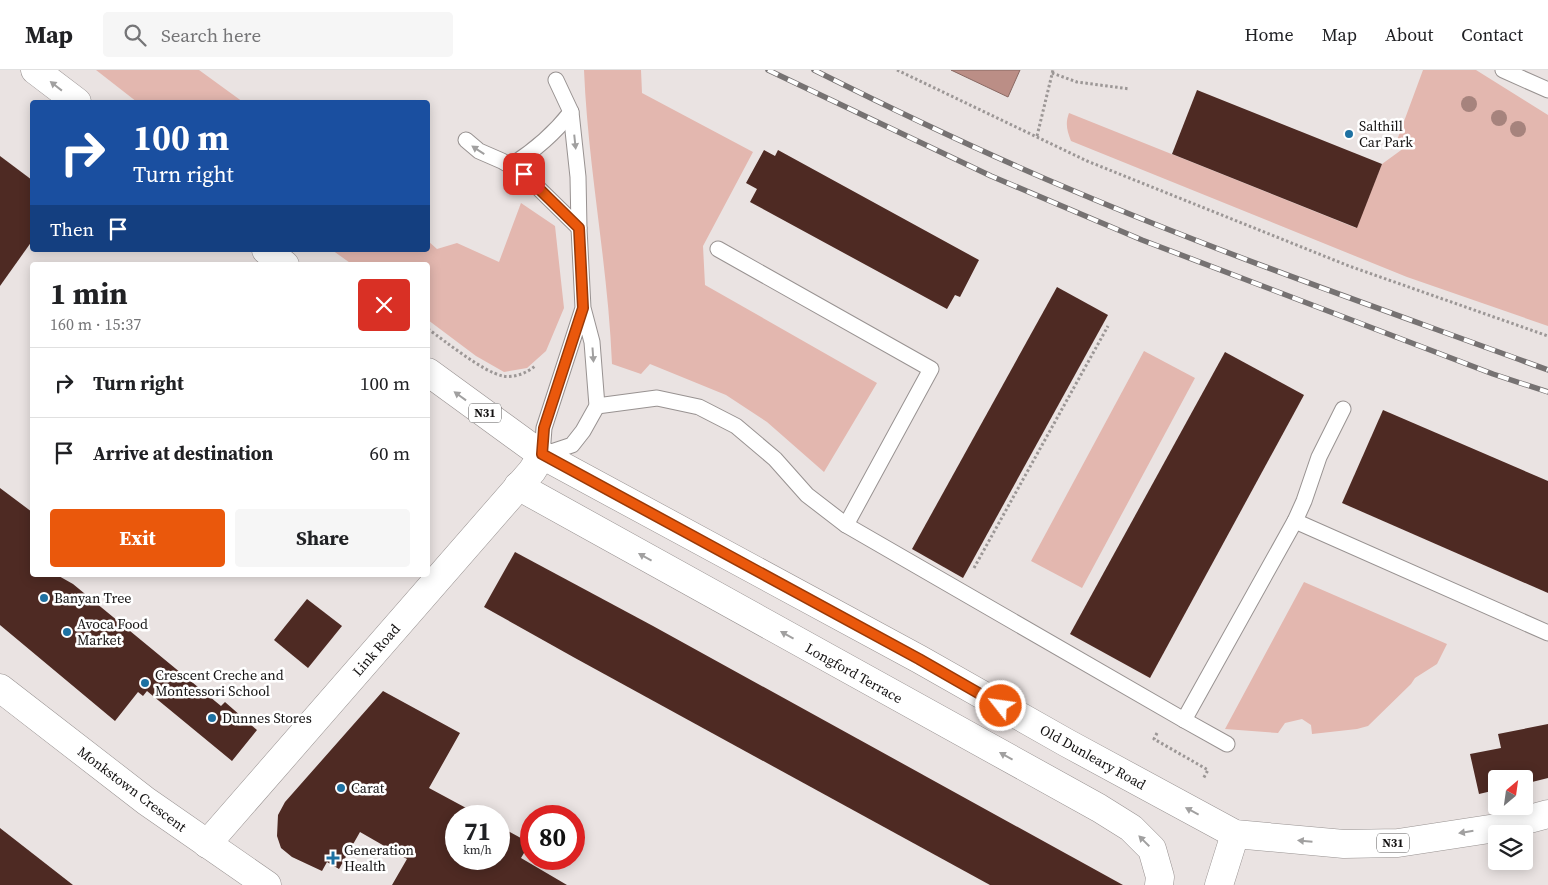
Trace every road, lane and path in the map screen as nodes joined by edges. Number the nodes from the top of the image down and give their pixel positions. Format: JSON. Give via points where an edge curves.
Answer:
{"nodes":[{"id":1,"x":35,"y":70,"type":"edge"},
{"id":2,"x":897,"y":70,"type":"edge"},
{"id":3,"x":1503,"y":70,"type":"edge"},
{"id":4,"x":1053,"y":72,"type":"edge"},
{"id":5,"x":556,"y":80,"type":"dead end"},
{"id":6,"x":1130,"y":89,"type":"dead end"},
{"id":7,"x":1548,"y":90,"type":"edge"},
{"id":8,"x":73,"y":100,"type":"edge"},
{"id":9,"x":571,"y":112,"type":"junction"},
{"id":10,"x":1037,"y":136,"type":"junction"},
{"id":11,"x":466,"y":140,"type":"dead end"},
{"id":12,"x":510,"y":166,"type":"junction"},
{"id":13,"x":579,"y":228,"type":"junction"},
{"id":14,"x":718,"y":249,"type":"dead end"},
{"id":15,"x":269,"y":252,"type":"edge"},
{"id":16,"x":281,"y":262,"type":"edge"},
{"id":17,"x":583,"y":308,"type":"junction"},
{"id":18,"x":1108,"y":326,"type":"dead end"},
{"id":19,"x":430,"y":330,"type":"edge"},
{"id":20,"x":1548,"y":336,"type":"edge"},
{"id":21,"x":541,"y":362,"type":"dead end"},
{"id":22,"x":430,"y":373,"type":"edge"},
{"id":23,"x":597,"y":406,"type":"junction"},
{"id":24,"x":1344,"y":409,"type":"dead end"},
{"id":25,"x":542,"y":454,"type":"junction"},
{"id":26,"x":518,"y":486,"type":"junction"},
{"id":27,"x":1295,"y":521,"type":"junction"},
{"id":28,"x":846,"y":525,"type":"junction"},
{"id":29,"x":962,"y":591,"type":"junction"},
{"id":30,"x":1548,"y":633,"type":"edge"},
{"id":31,"x":0,"y":688,"type":"edge"},
{"id":32,"x":1169,"y":711,"type":"junction"},
{"id":33,"x":1184,"y":720,"type":"junction"},
{"id":34,"x":1228,"y":744,"type":"dead end"},
{"id":35,"x":1200,"y":785,"type":"dead end"},
{"id":36,"x":1548,"y":814,"type":"edge"},
{"id":37,"x":1235,"y":834,"type":"junction"},
{"id":38,"x":207,"y":844,"type":"junction"},
{"id":39,"x":267,"y":885,"type":"edge"},
{"id":40,"x":1159,"y":885,"type":"edge"},
{"id":41,"x":1218,"y":885,"type":"edge"}],
"edges":[{"from":8,"to":1,"type":"main road","one_way":true},
{"from":2,"to":10,"type":"path"},
{"from":3,"to":7,"type":"lane"},
{"from":4,"to":6,"type":"path","via":[[1077,82]]},
{"from":4,"to":10,"type":"path"},
{"from":5,"to":9,"type":"lane"},
{"from":9,"to":12,"type":"lane","via":[[547,140]]},
{"from":9,"to":13,"type":"lane","one_way":true,"via":[[578,176]]},
{"from":10,"to":20,"type":"path","via":[[1087,161],[1340,263]]},
{"from":12,"to":11,"type":"lane","one_way":true,"via":[[479,151]]},
{"from":12,"to":13,"type":"lane","via":[[524,174]]},
{"from":13,"to":17,"type":"lane"},
{"from":14,"to":28,"type":"lane","via":[[931,369]]},
{"from":15,"to":16,"type":"main road"},
{"from":17,"to":23,"type":"lane","one_way":true,"via":[[592,342]]},
{"from":17,"to":25,"type":"lane","via":[[544,428]]},
{"from":18,"to":29,"type":"path"},
{"from":19,"to":21,"type":"path","via":[[489,371],[504,377],[517,376]]},
{"from":25,"to":22,"type":"main road","number":"N31","one_way":true},
{"from":23,"to":25,"type":"lane","via":[[572,445]]},
{"from":23,"to":28,"type":"lane","via":[[657,398],[699,407],[736,426],[775,459],[807,495]]},
{"from":24,"to":27,"type":"lane","via":[[1319,457]]},
{"from":25,"to":26,"type":"main road","name":"Link Road"},
{"from":37,"to":25,"type":"main road","name":"Old Dunleary Road","number":"N31","one_way":true},
{"from":26,"to":38,"type":"main road","name":"Link Road"},
{"from":40,"to":26,"type":"main road","name":"Longford Terrace","one_way":true,"via":[[1160,877],[1152,849],[1132,828]]},
{"from":27,"to":30,"type":"lane"},
{"from":27,"to":33,"type":"lane"},
{"from":28,"to":29,"type":"lane"},
{"from":29,"to":32,"type":"lane"},
{"from":31,"to":38,"type":"main road","name":"Monkstown Crescent"},
{"from":32,"to":33,"type":"lane"},
{"from":32,"to":35,"type":"path","via":[[1154,738],[1208,770]]},
{"from":33,"to":34,"type":"lane"},
{"from":36,"to":37,"type":"main road","name":"Old Dunleary Road","number":"N31","one_way":true,"via":[[1496,828],[1398,843],[1344,844]]},
{"from":37,"to":41,"type":"main road"},
{"from":38,"to":39,"type":"main road","name":"Monkstown Crescent"}]}
